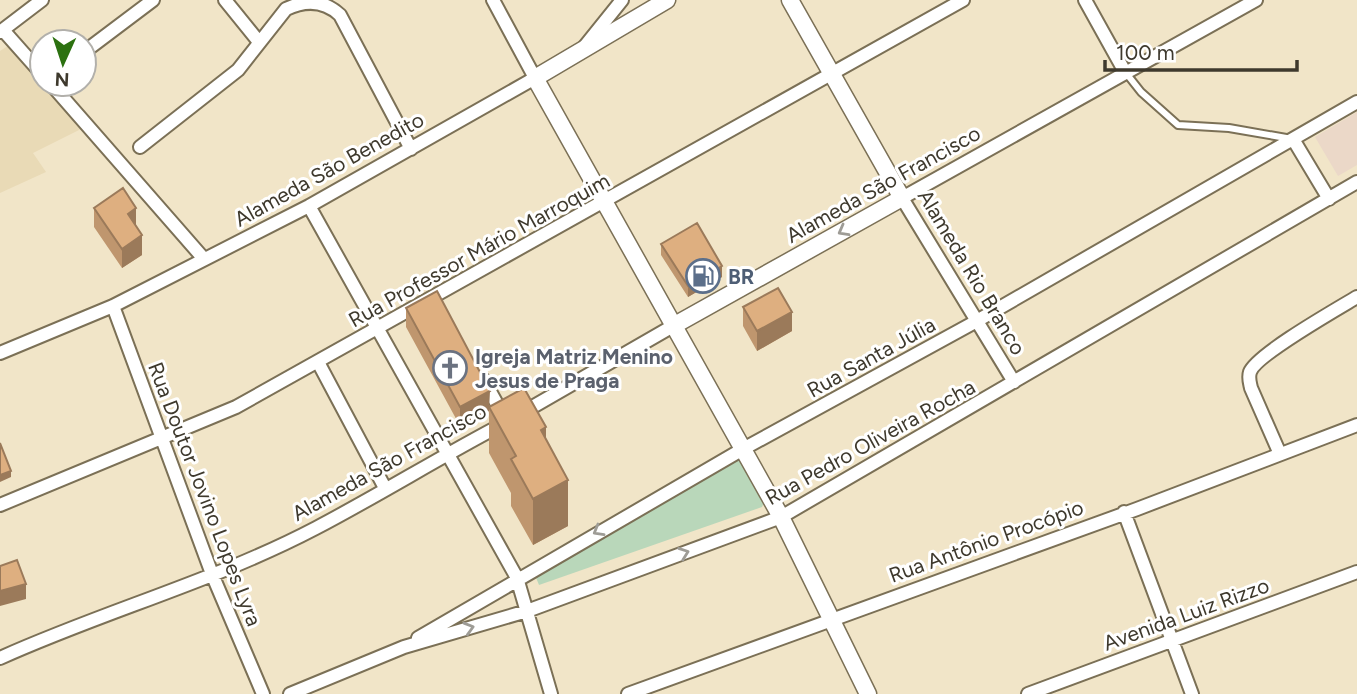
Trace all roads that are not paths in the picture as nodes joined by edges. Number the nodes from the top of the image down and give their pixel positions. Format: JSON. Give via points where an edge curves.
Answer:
{"nodes":[{"id":1,"x":42,"y":0,"type":"edge"},
{"id":2,"x":153,"y":0,"type":"edge"},
{"id":3,"x":225,"y":0,"type":"edge"},
{"id":4,"x":493,"y":0,"type":"edge"},
{"id":5,"x":622,"y":0,"type":"edge"},
{"id":6,"x":790,"y":0,"type":"edge"},
{"id":7,"x":964,"y":0,"type":"edge"},
{"id":8,"x":1085,"y":0,"type":"edge"},
{"id":9,"x":1256,"y":0,"type":"edge"},
{"id":10,"x":315,"y":1,"type":"edge"},
{"id":11,"x":663,"y":1,"type":"edge"},
{"id":12,"x":1,"y":31,"type":"edge"},
{"id":13,"x":98,"y":41,"type":"edge"},
{"id":14,"x":259,"y":41,"type":"junction"},
{"id":15,"x":581,"y":50,"type":"junction"},
{"id":16,"x":28,"y":59,"type":"edge"},
{"id":17,"x":1125,"y":72,"type":"junction"},
{"id":18,"x":832,"y":75,"type":"junction"},
{"id":19,"x":535,"y":78,"type":"junction"},
{"id":20,"x":63,"y":98,"type":"edge"},
{"id":21,"x":1357,"y":102,"type":"edge"},
{"id":22,"x":1293,"y":139,"type":"junction"},
{"id":23,"x":140,"y":147,"type":"dead end"},
{"id":24,"x":411,"y":149,"type":"junction"},
{"id":25,"x":1357,"y":182,"type":"edge"},
{"id":26,"x":902,"y":198,"type":"junction"},
{"id":27,"x":1329,"y":199,"type":"junction"},
{"id":28,"x":603,"y":202,"type":"junction"},
{"id":29,"x":309,"y":206,"type":"junction"},
{"id":30,"x":204,"y":259,"type":"junction"},
{"id":31,"x":1357,"y":297,"type":"edge"},
{"id":32,"x":113,"y":306,"type":"junction"},
{"id":33,"x":975,"y":322,"type":"junction"},
{"id":34,"x":673,"y":326,"type":"junction"},
{"id":35,"x":377,"y":330,"type":"junction"},
{"id":36,"x":0,"y":353,"type":"edge"},
{"id":37,"x":318,"y":362,"type":"junction"},
{"id":38,"x":475,"y":365,"type":"edge"},
{"id":39,"x":1014,"y":382,"type":"junction"},
{"id":40,"x":506,"y":422,"type":"junction"},
{"id":41,"x":1357,"y":425,"type":"edge"},
{"id":42,"x":164,"y":439,"type":"junction"},
{"id":43,"x":743,"y":449,"type":"junction"},
{"id":44,"x":449,"y":453,"type":"junction"},
{"id":45,"x":1280,"y":454,"type":"junction"},
{"id":46,"x":385,"y":488,"type":"junction"},
{"id":47,"x":0,"y":505,"type":"edge"},
{"id":48,"x":1124,"y":512,"type":"junction"},
{"id":49,"x":780,"y":517,"type":"junction"},
{"id":50,"x":1357,"y":572,"type":"edge"},
{"id":51,"x":212,"y":574,"type":"junction"},
{"id":52,"x":517,"y":578,"type":"junction"},
{"id":53,"x":527,"y":611,"type":"junction"},
{"id":54,"x":830,"y":618,"type":"junction"},
{"id":55,"x":1171,"y":639,"type":"junction"},
{"id":56,"x":404,"y":647,"type":"junction"},
{"id":57,"x":0,"y":658,"type":"edge"},
{"id":58,"x":263,"y":694,"type":"edge"},
{"id":59,"x":290,"y":694,"type":"edge"},
{"id":60,"x":551,"y":694,"type":"edge"},
{"id":61,"x":628,"y":694,"type":"edge"},
{"id":62,"x":868,"y":694,"type":"edge"},
{"id":63,"x":1028,"y":694,"type":"edge"},
{"id":64,"x":1192,"y":694,"type":"edge"}],
"edges":[{"from":1,"to":12,"type":"street"},
{"from":2,"to":13,"type":"street"},
{"from":3,"to":14,"type":"street"},
{"from":4,"to":19,"type":"street"},
{"from":5,"to":15,"type":"street"},
{"from":6,"to":18,"type":"street","name":"Alameda Rio Branco"},
{"from":7,"to":18,"type":"street","name":"Rua Professor Mário Marroquim"},
{"from":8,"to":17,"type":"street"},
{"from":9,"to":17,"type":"street","name":"Alameda São Francisco"},
{"from":10,"to":14,"type":"street","via":[[286,9]]},
{"from":10,"to":24,"type":"street","via":[[340,15]]},
{"from":11,"to":15,"type":"street","name":"Alameda São Benedito"},
{"from":12,"to":16,"type":"street"},
{"from":14,"to":23,"type":"street","via":[[238,70]]},
{"from":15,"to":19,"type":"street","name":"Alameda São Benedito"},
{"from":17,"to":22,"type":"lane","via":[[1178,125]]},
{"from":17,"to":26,"type":"street","name":"Alameda São Francisco"},
{"from":18,"to":26,"type":"street","name":"Alameda Rio Branco"},
{"from":18,"to":28,"type":"street","name":"Rua Professor Mário Marroquim"},
{"from":19,"to":24,"type":"street","name":"Alameda São Benedito"},
{"from":19,"to":28,"type":"street"},
{"from":20,"to":30,"type":"street"},
{"from":21,"to":22,"type":"street","name":"Rua Santa Júlia"},
{"from":22,"to":27,"type":"street"},
{"from":22,"to":33,"type":"street","name":"Rua Santa Júlia"},
{"from":24,"to":29,"type":"street","name":"Alameda São Benedito"},
{"from":25,"to":27,"type":"street","name":"Rua Pedro Oliveira Rocha"},
{"from":26,"to":33,"type":"street","name":"Alameda Rio Branco"},
{"from":26,"to":34,"type":"street","name":"Alameda São Francisco","one_way":true},
{"from":27,"to":39,"type":"street","name":"Rua Pedro Oliveira Rocha"},
{"from":28,"to":34,"type":"street"},
{"from":28,"to":35,"type":"street","name":"Rua Professor Mário Marroquim","via":[[442,302]]},
{"from":29,"to":30,"type":"street","name":"Alameda São Benedito"},
{"from":29,"to":35,"type":"street"},
{"from":30,"to":32,"type":"street","name":"Alameda São Benedito"},
{"from":31,"to":45,"type":"street","via":[[1278,347],[1249,374]]},
{"from":32,"to":36,"type":"street","name":"Alameda São Benedito"},
{"from":32,"to":42,"type":"street","name":"Rua Doutor Jovino Lopes Lyra"},
{"from":33,"to":39,"type":"street","name":"Alameda Rio Branco"},
{"from":33,"to":43,"type":"street","name":"Rua Santa Júlia"},
{"from":34,"to":40,"type":"street","name":"Alameda São Francisco"},
{"from":34,"to":43,"type":"street"},
{"from":35,"to":37,"type":"street","name":"Rua Professor Mário Marroquim"},
{"from":35,"to":44,"type":"street"},
{"from":37,"to":42,"type":"street","name":"Rua Professor Mário Marroquim","via":[[236,407]]},
{"from":37,"to":46,"type":"street"},
{"from":38,"to":40,"type":"street"},
{"from":39,"to":49,"type":"street","name":"Rua Pedro Oliveira Rocha"},
{"from":40,"to":44,"type":"street","name":"Alameda São Francisco"},
{"from":41,"to":45,"type":"street","name":"Rua Antônio Procópio"},
{"from":42,"to":47,"type":"street","name":"Rua Professor Mário Marroquim"},
{"from":42,"to":51,"type":"street","name":"Rua Doutor Jovino Lopes Lyra"},
{"from":43,"to":49,"type":"street"},
{"from":43,"to":52,"type":"street","name":"Rua Santa Júlia","one_way":true},
{"from":44,"to":46,"type":"street","name":"Alameda São Francisco"},
{"from":44,"to":52,"type":"street"},
{"from":45,"to":48,"type":"street","name":"Rua Antônio Procópio"},
{"from":46,"to":51,"type":"street","name":"Alameda São Francisco","via":[[315,528]]},
{"from":48,"to":54,"type":"street","name":"Rua Antônio Procópio"},
{"from":48,"to":55,"type":"street"},
{"from":53,"to":49,"type":"street","name":"Rua Pedro Oliveira Rocha","one_way":true},
{"from":49,"to":54,"type":"street"},
{"from":50,"to":55,"type":"street","name":"Avenida Luiz Rizzo"},
{"from":51,"to":57,"type":"street","name":"Alameda São Francisco"},
{"from":51,"to":58,"type":"street","name":"Rua Doutor Jovino Lopes Lyra"},
{"from":52,"to":53,"type":"street"},
{"from":52,"to":56,"type":"street","name":"Rua Santa Júlia"},
{"from":56,"to":53,"type":"street","name":"Rua Pedro Oliveira Rocha","one_way":true},
{"from":53,"to":60,"type":"street"},
{"from":54,"to":61,"type":"street","name":"Rua Antônio Procópio"},
{"from":54,"to":62,"type":"street"},
{"from":55,"to":63,"type":"street","name":"Avenida Luiz Rizzo"},
{"from":55,"to":64,"type":"street"},
{"from":56,"to":59,"type":"street","name":"Rua Pedro Oliveira Rocha"}]}
